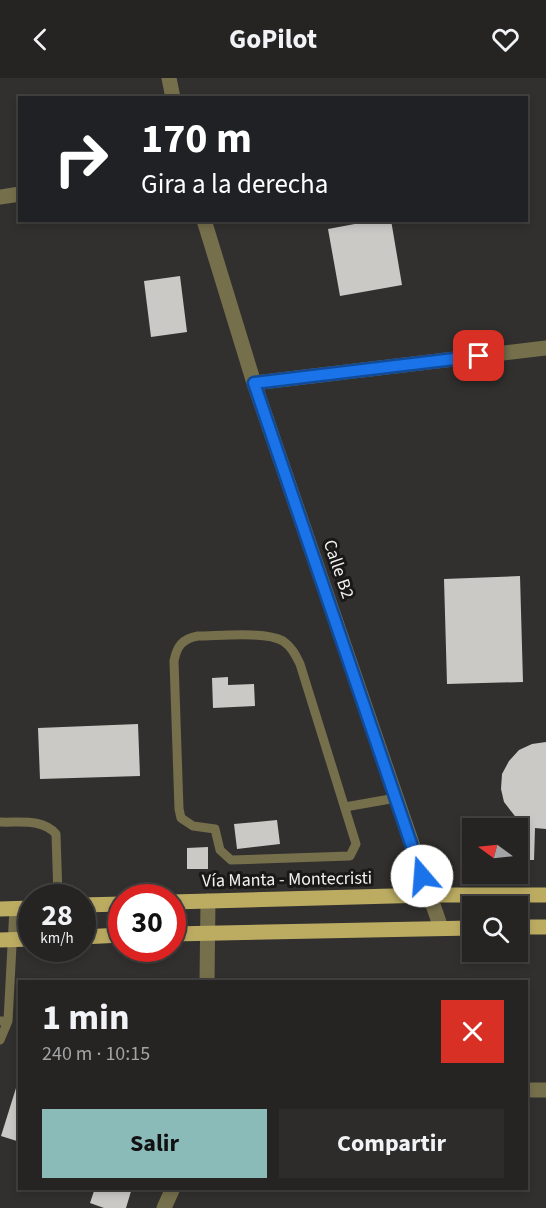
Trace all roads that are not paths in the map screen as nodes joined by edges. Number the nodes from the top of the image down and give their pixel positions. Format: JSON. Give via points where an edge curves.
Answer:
{"nodes":[{"id":1,"x":169,"y":78,"type":"edge"},
{"id":2,"x":173,"y":96,"type":"edge"},
{"id":3,"x":18,"y":194,"type":"edge"},
{"id":4,"x":0,"y":197,"type":"edge"},
{"id":5,"x":205,"y":222,"type":"edge"},
{"id":6,"x":546,"y":348,"type":"edge"},
{"id":7,"x":254,"y":383,"type":"junction"},
{"id":8,"x":396,"y":798,"type":"junction"},
{"id":9,"x":345,"y":807,"type":"junction"},
{"id":10,"x":0,"y":822,"type":"edge"},
{"id":11,"x":58,"y":884,"type":"edge"},
{"id":12,"x":429,"y":895,"type":"junction"},
{"id":13,"x":546,"y":896,"type":"edge"},
{"id":14,"x":208,"y":901,"type":"junction"},
{"id":15,"x":186,"y":902,"type":"edge"},
{"id":16,"x":7,"y":909,"type":"edge"},
{"id":17,"x":528,"y":927,"type":"edge"},
{"id":18,"x":546,"y":927,"type":"edge"},
{"id":19,"x":441,"y":928,"type":"junction"},
{"id":20,"x":462,"y":928,"type":"edge"},
{"id":21,"x":209,"y":932,"type":"junction"},
{"id":22,"x":186,"y":933,"type":"edge"},
{"id":23,"x":7,"y":940,"type":"edge"},
{"id":24,"x":207,"y":980,"type":"edge"},
{"id":25,"x":4,"y":1021,"type":"edge"},
{"id":26,"x":0,"y":1040,"type":"edge"},
{"id":27,"x":528,"y":1090,"type":"edge"},
{"id":28,"x":546,"y":1090,"type":"edge"},
{"id":29,"x":172,"y":1190,"type":"edge"},
{"id":30,"x":164,"y":1208,"type":"edge"}],
"edges":[{"from":1,"to":2,"type":"street"},
{"from":3,"to":4,"type":"street"},
{"from":5,"to":7,"type":"street","name":"Calle B2"},
{"from":6,"to":7,"type":"street"},
{"from":7,"to":8,"type":"street","name":"Calle B2"},
{"from":8,"to":9,"type":"lane"},
{"from":8,"to":12,"type":"street","name":"Calle B2"},
{"from":9,"to":9,"type":"lane","via":[[300,664],[289,646],[269,637],[198,636],[178,646],[174,661],[181,818],[193,826],[214,830],[220,850],[231,860],[346,858],[356,844]]},
{"from":10,"to":11,"type":"lane","via":[[39,823],[56,834]]},
{"from":12,"to":13,"type":"main road","name":"Vía Manta - Montecristi"},
{"from":12,"to":14,"type":"main road","name":"Vía Manta - Montecristi"},
{"from":12,"to":19,"type":"street","name":"Calle B2"},
{"from":14,"to":15,"type":"main road","name":"Vía Manta - Montecristi"},
{"from":14,"to":21,"type":"street"},
{"from":16,"to":23,"type":"lane"},
{"from":17,"to":18,"type":"main road"},
{"from":19,"to":20,"type":"main road"},
{"from":19,"to":21,"type":"main road"},
{"from":21,"to":22,"type":"main road"},
{"from":21,"to":24,"type":"street"},
{"from":23,"to":25,"type":"lane"},
{"from":25,"to":26,"type":"lane"},
{"from":27,"to":28,"type":"street"},
{"from":29,"to":30,"type":"street"}]}
